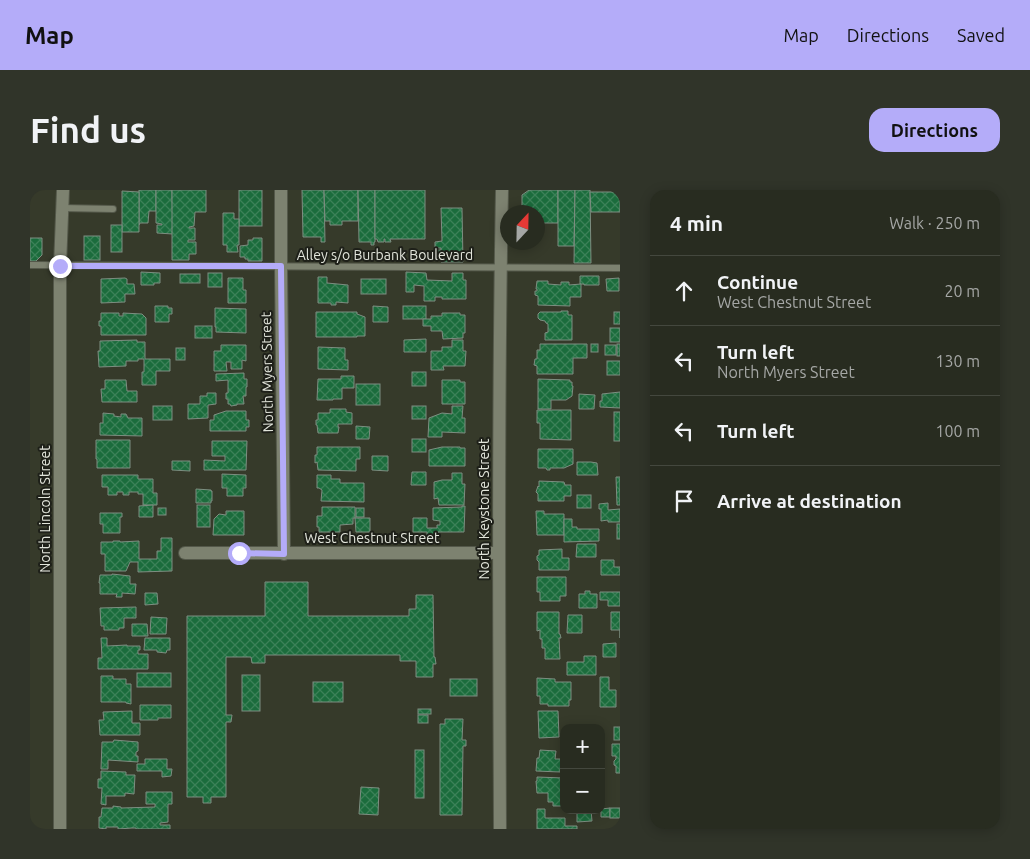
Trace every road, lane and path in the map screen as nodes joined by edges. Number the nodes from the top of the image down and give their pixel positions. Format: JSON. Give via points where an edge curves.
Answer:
{"nodes":[{"id":1,"x":63,"y":190,"type":"edge"},
{"id":2,"x":282,"y":190,"type":"edge"},
{"id":3,"x":502,"y":190,"type":"edge"},
{"id":4,"x":62,"y":208,"type":"junction"},
{"id":5,"x":113,"y":209,"type":"dead end"},
{"id":6,"x":30,"y":265,"type":"edge"},
{"id":7,"x":60,"y":266,"type":"junction"},
{"id":8,"x":281,"y":266,"type":"junction"},
{"id":9,"x":500,"y":268,"type":"junction"},
{"id":10,"x":620,"y":268,"type":"edge"},
{"id":11,"x":185,"y":553,"type":"dead end"},
{"id":12,"x":499,"y":553,"type":"junction"},
{"id":13,"x":284,"y":554,"type":"junction"},
{"id":14,"x":60,"y":829,"type":"edge"},
{"id":15,"x":500,"y":829,"type":"edge"}],
"edges":[{"from":1,"to":4,"type":"street","name":"North Lincoln Street"},
{"from":2,"to":8,"type":"street","name":"North Myers Street"},
{"from":3,"to":9,"type":"street","name":"North Keystone Street"},
{"from":4,"to":5,"type":"lane"},
{"from":4,"to":7,"type":"street","name":"North Lincoln Street"},
{"from":6,"to":7,"type":"lane","name":"Alley s/o Burbank Boulevard"},
{"from":7,"to":8,"type":"lane","name":"Alley s/o Burbank Boulevard"},
{"from":7,"to":14,"type":"street","name":"North Lincoln Street"},
{"from":8,"to":9,"type":"lane","name":"Alley s/o Burbank Boulevard"},
{"from":8,"to":13,"type":"street","name":"North Myers Street"},
{"from":9,"to":10,"type":"lane","name":"Alley s/o Burbank Boulevard"},
{"from":9,"to":12,"type":"street","name":"North Keystone Street"},
{"from":11,"to":13,"type":"street","name":"West Chestnut Street"},
{"from":12,"to":13,"type":"street","name":"West Chestnut Street"},
{"from":12,"to":15,"type":"street","name":"North Keystone Street"}]}
